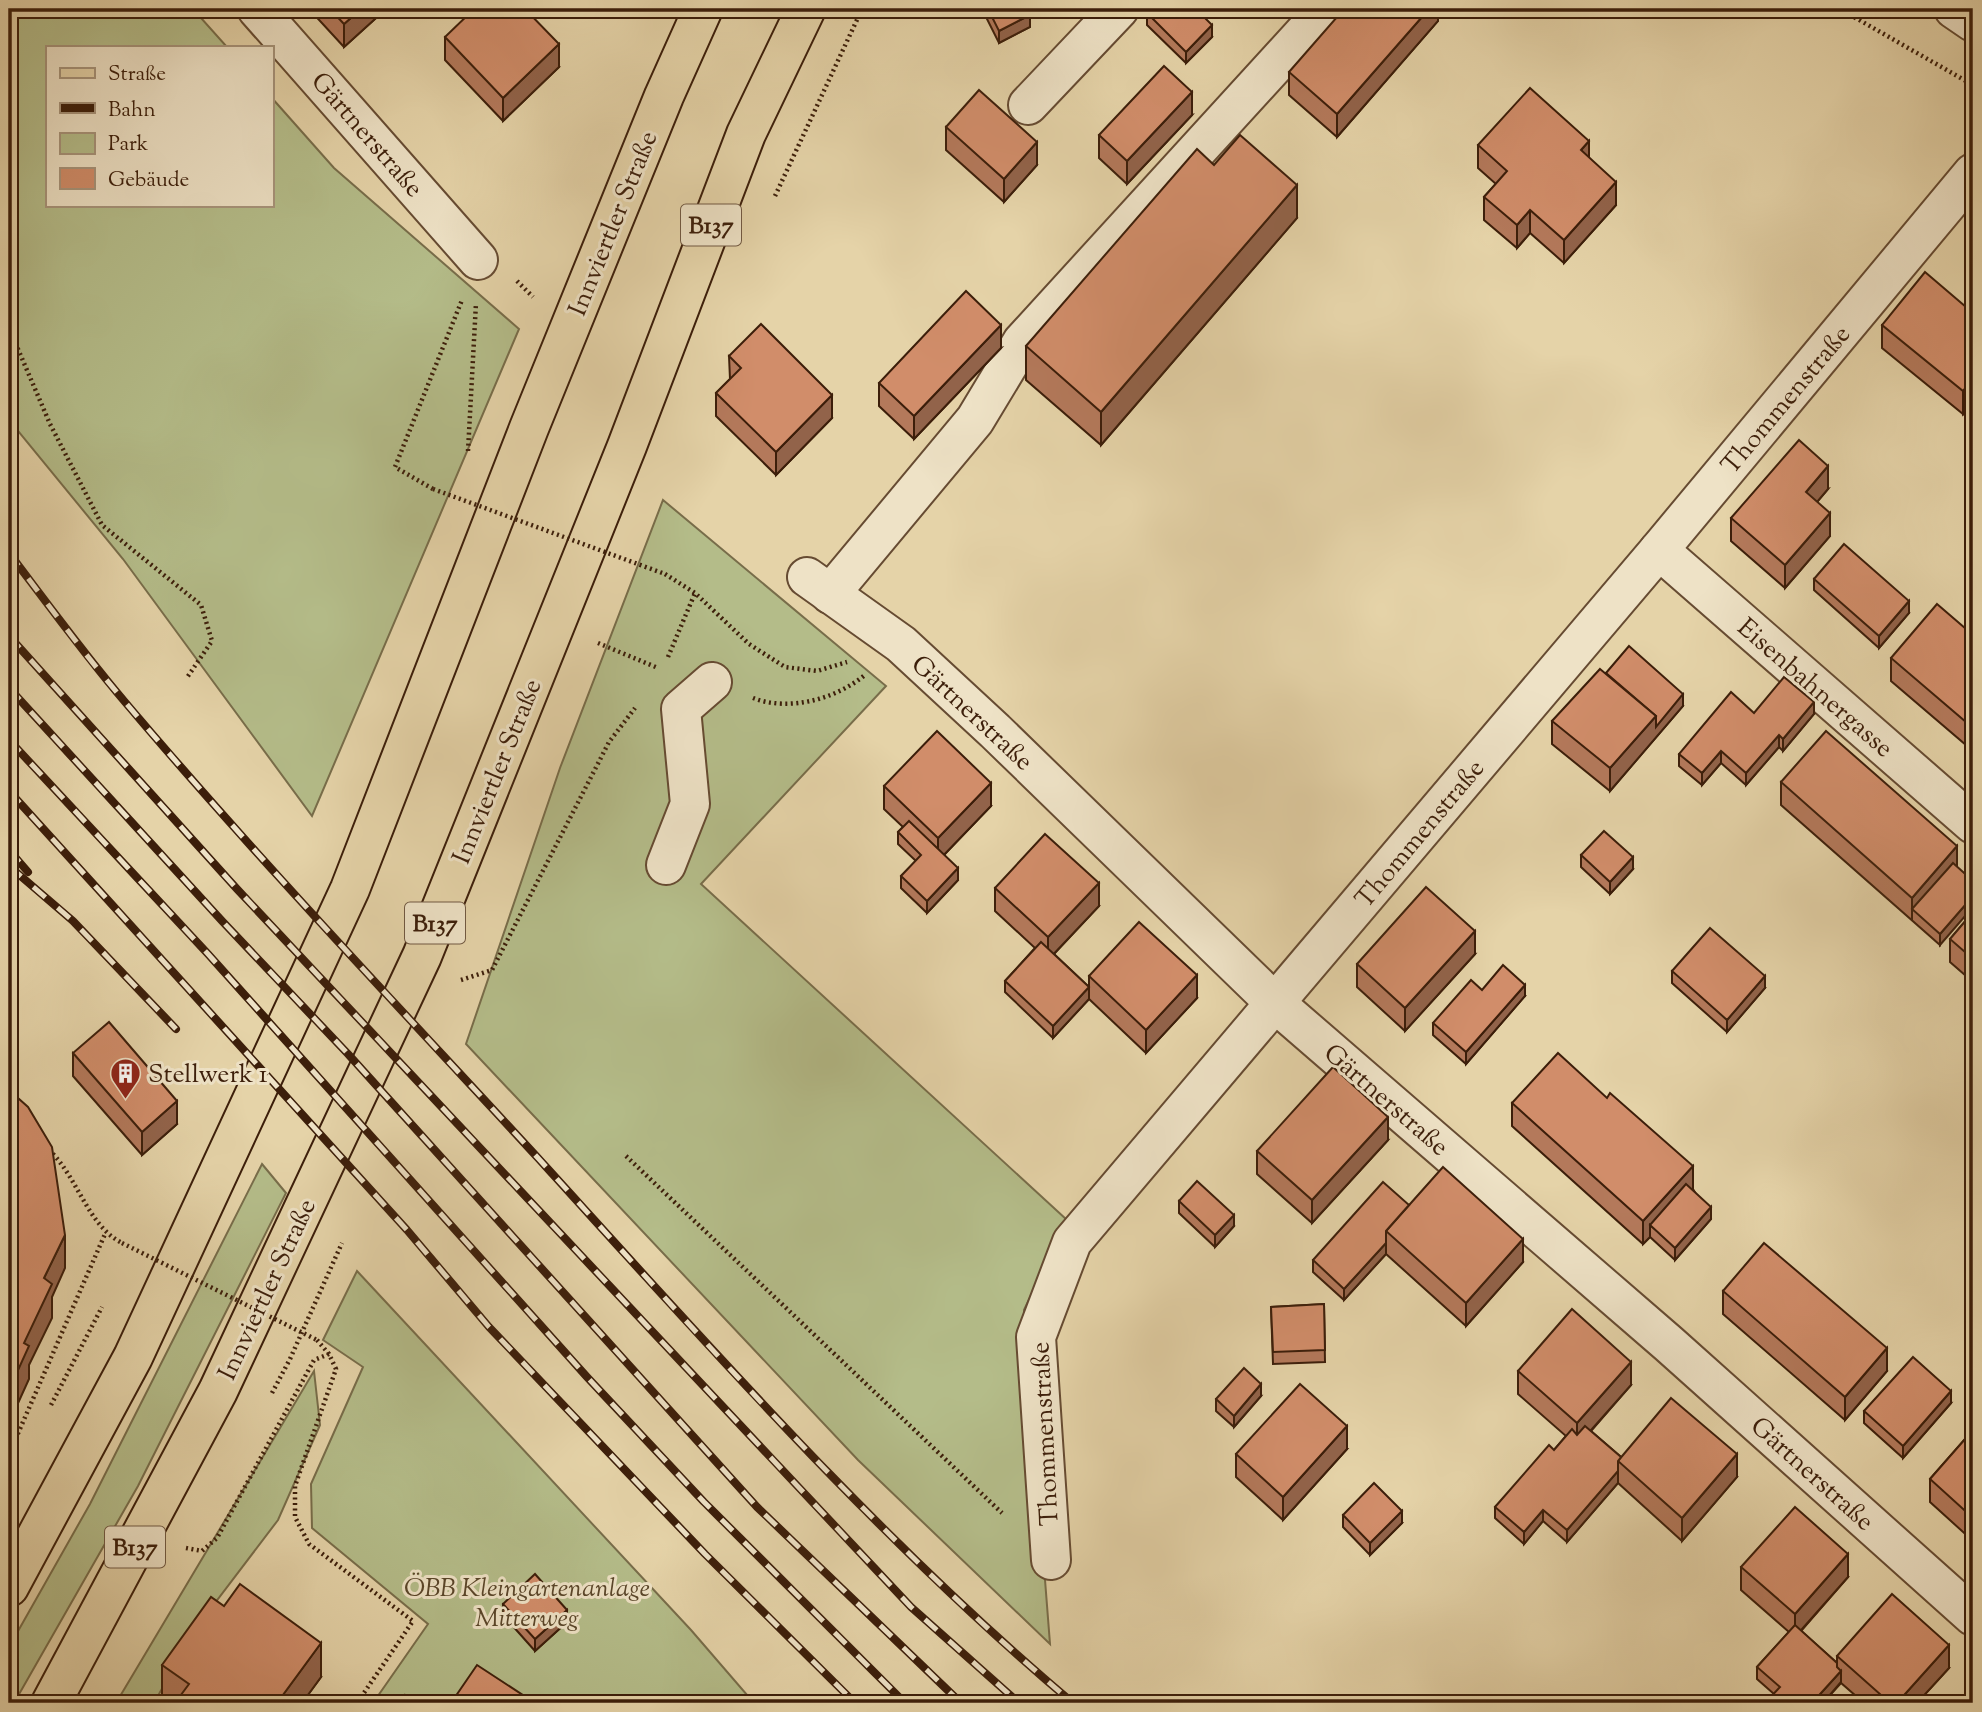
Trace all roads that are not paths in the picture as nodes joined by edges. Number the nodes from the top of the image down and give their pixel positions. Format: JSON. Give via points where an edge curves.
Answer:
{"nodes":[{"id":1,"x":257,"y":9,"type":"edge"},
{"id":2,"x":703,"y":9,"type":"edge"},
{"id":3,"x":806,"y":9,"type":"edge"},
{"id":4,"x":1119,"y":9,"type":"edge"},
{"id":5,"x":1326,"y":9,"type":"edge"},
{"id":6,"x":1954,"y":9,"type":"edge"},
{"id":7,"x":1973,"y":22,"type":"edge"},
{"id":8,"x":1028,"y":105,"type":"dead end"},
{"id":9,"x":1973,"y":173,"type":"edge"},
{"id":10,"x":478,"y":260,"type":"road end"},
{"id":11,"x":1659,"y":550,"type":"junction"},
{"id":12,"x":712,"y":682,"type":"road end"},
{"id":13,"x":1973,"y":824,"type":"edge"},
{"id":14,"x":666,"y":864,"type":"dead end"},
{"id":15,"x":1275,"y":1003,"type":"junction"},
{"id":16,"x":1051,"y":1560,"type":"road end"},
{"id":17,"x":9,"y":1587,"type":"edge"},
{"id":18,"x":1973,"y":1616,"type":"edge"},
{"id":19,"x":51,"y":1703,"type":"edge"}],
"edges":[{"from":1,"to":10,"type":"street","name":"Gärtnerstraße"},
{"from":2,"to":17,"type":"main road","name":"Innviertler Straße","via":[[529,428],[350,889],[133,1357]]},
{"from":3,"to":19,"type":"main road","name":"Innviertler Straße","number":"B137","via":[[746,134],[627,446],[422,956],[218,1391]]},
{"from":4,"to":8,"type":"street"},
{"from":5,"to":15,"type":"street","name":"Gärtnerstraße","via":[[1022,342],[975,420],[818,585],[901,645]]},
{"from":6,"to":7,"type":"street"},
{"from":9,"to":11,"type":"street","name":"Thommenstraße"},
{"from":11,"to":13,"type":"street","name":"Eisenbahnergasse"},
{"from":11,"to":15,"type":"street","name":"Thommenstraße"},
{"from":12,"to":14,"type":"street","via":[[681,709],[690,804]]},
{"from":15,"to":16,"type":"street","name":"Thommenstraße","via":[[1072,1242],[1036,1337]]},
{"from":15,"to":18,"type":"street","name":"Gärtnerstraße","via":[[1670,1344]]}]}
